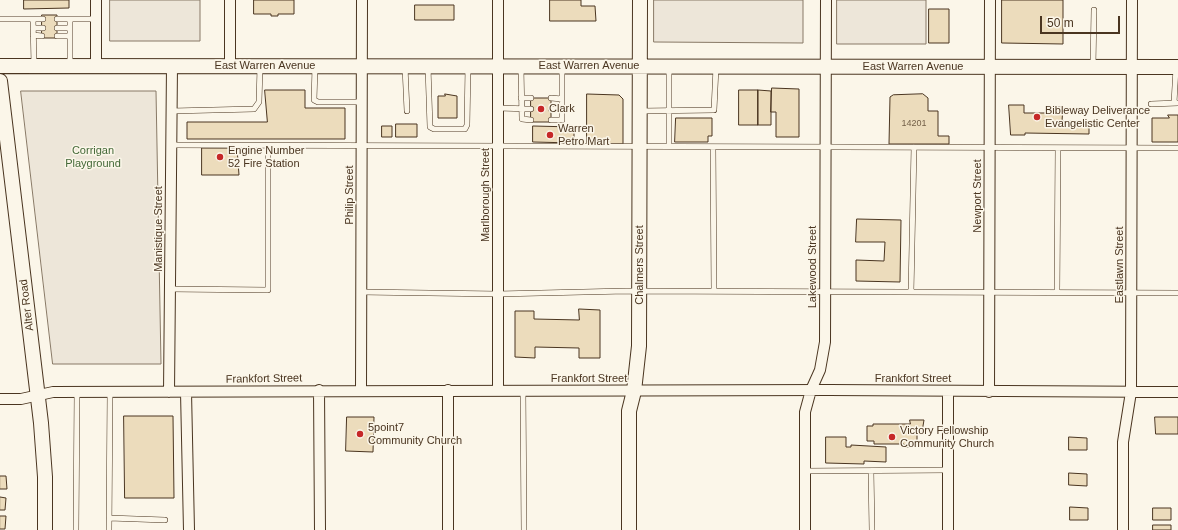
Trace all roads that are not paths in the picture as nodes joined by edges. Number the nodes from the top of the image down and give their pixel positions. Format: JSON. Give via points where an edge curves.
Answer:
{"nodes":[{"id":1,"x":96,"y":0,"type":"edge"},
{"id":2,"x":230,"y":0,"type":"edge"},
{"id":3,"x":362,"y":0,"type":"edge"},
{"id":4,"x":498,"y":0,"type":"edge"},
{"id":5,"x":640,"y":0,"type":"edge"},
{"id":6,"x":826,"y":0,"type":"edge"},
{"id":7,"x":990,"y":0,"type":"edge"},
{"id":8,"x":1132,"y":0,"type":"edge"},
{"id":9,"x":1094,"y":10,"type":"dead end"},
{"id":10,"x":0,"y":19,"type":"edge"},
{"id":11,"x":33,"y":19,"type":"junction"},
{"id":12,"x":43,"y":19,"type":"dead end"},
{"id":13,"x":57,"y":19,"type":"dead end"},
{"id":14,"x":70,"y":19,"type":"junction"},
{"id":15,"x":96,"y":19,"type":"junction"},
{"id":16,"x":33,"y":28,"type":"junction"},
{"id":17,"x":42,"y":28,"type":"dead end"},
{"id":18,"x":57,"y":28,"type":"dead end"},
{"id":19,"x":70,"y":28,"type":"junction"},
{"id":20,"x":33,"y":35,"type":"junction"},
{"id":21,"x":42,"y":36,"type":"dead end"},
{"id":22,"x":57,"y":36,"type":"dead end"},
{"id":23,"x":70,"y":36,"type":"junction"},
{"id":24,"x":0,"y":66,"type":"edge"},
{"id":25,"x":34,"y":66,"type":"junction"},
{"id":26,"x":70,"y":66,"type":"junction"},
{"id":27,"x":96,"y":66,"type":"junction"},
{"id":28,"x":172,"y":66,"type":"junction"},
{"id":29,"x":230,"y":66,"type":"junction"},
{"id":30,"x":260,"y":66,"type":"junction"},
{"id":31,"x":315,"y":66,"type":"junction"},
{"id":32,"x":362,"y":66,"type":"junction"},
{"id":33,"x":405,"y":66,"type":"junction"},
{"id":34,"x":428,"y":66,"type":"junction"},
{"id":35,"x":468,"y":66,"type":"junction"},
{"id":36,"x":498,"y":66,"type":"junction"},
{"id":37,"x":521,"y":66,"type":"junction"},
{"id":38,"x":562,"y":66,"type":"junction"},
{"id":39,"x":640,"y":66,"type":"junction"},
{"id":40,"x":669,"y":67,"type":"junction"},
{"id":41,"x":716,"y":67,"type":"junction"},
{"id":42,"x":825,"y":67,"type":"junction"},
{"id":43,"x":1093,"y":67,"type":"junction"},
{"id":44,"x":1132,"y":67,"type":"junction"},
{"id":45,"x":1177,"y":67,"type":"edge"},
{"id":46,"x":990,"y":68,"type":"junction"},
{"id":47,"x":0,"y":81,"type":"edge"},
{"id":48,"x":521,"y":98,"type":"junction"},
{"id":49,"x":531,"y":98,"type":"dead end"},
{"id":50,"x":551,"y":98,"type":"dead end"},
{"id":51,"x":562,"y":98,"type":"junction"},
{"id":52,"x":362,"y":102,"type":"junction"},
{"id":53,"x":1176,"y":103,"type":"edge"},
{"id":54,"x":1151,"y":104,"type":"dead end"},
{"id":55,"x":498,"y":108,"type":"junction"},
{"id":56,"x":522,"y":109,"type":"junction"},
{"id":57,"x":531,"y":109,"type":"dead end"},
{"id":58,"x":551,"y":109,"type":"dead end"},
{"id":59,"x":562,"y":109,"type":"junction"},
{"id":60,"x":669,"y":110,"type":"junction"},
{"id":61,"x":172,"y":111,"type":"junction"},
{"id":62,"x":407,"y":111,"type":"dead end"},
{"id":63,"x":640,"y":111,"type":"junction"},
{"id":64,"x":531,"y":120,"type":"dead end"},
{"id":65,"x":551,"y":120,"type":"dead end"},
{"id":66,"x":4,"y":145,"type":"edge"},
{"id":67,"x":171,"y":145,"type":"junction"},
{"id":68,"x":268,"y":146,"type":"junction"},
{"id":69,"x":640,"y":146,"type":"junction"},
{"id":70,"x":669,"y":146,"type":"junction"},
{"id":71,"x":362,"y":147,"type":"junction"},
{"id":72,"x":498,"y":147,"type":"junction"},
{"id":73,"x":713,"y":147,"type":"junction"},
{"id":74,"x":825,"y":147,"type":"junction"},
{"id":75,"x":914,"y":147,"type":"junction"},
{"id":76,"x":990,"y":147,"type":"junction"},
{"id":77,"x":1058,"y":148,"type":"junction"},
{"id":78,"x":1132,"y":148,"type":"junction"},
{"id":79,"x":1178,"y":148,"type":"edge"},
{"id":80,"x":170,"y":289,"type":"junction"},
{"id":81,"x":640,"y":291,"type":"junction"},
{"id":82,"x":714,"y":291,"type":"junction"},
{"id":83,"x":989,"y":291,"type":"junction"},
{"id":84,"x":361,"y":292,"type":"junction"},
{"id":85,"x":825,"y":292,"type":"junction"},
{"id":86,"x":911,"y":292,"type":"junction"},
{"id":87,"x":1057,"y":292,"type":"junction"},
{"id":88,"x":1132,"y":293,"type":"junction"},
{"id":89,"x":1178,"y":293,"type":"edge"},
{"id":90,"x":498,"y":294,"type":"junction"},
{"id":91,"x":319,"y":390,"type":"junction"},
{"id":92,"x":361,"y":390,"type":"junction"},
{"id":93,"x":448,"y":390,"type":"junction"},
{"id":94,"x":498,"y":390,"type":"junction"},
{"id":95,"x":524,"y":390,"type":"junction"},
{"id":96,"x":811,"y":390,"type":"junction"},
{"id":97,"x":634,"y":391,"type":"junction"},
{"id":98,"x":78,"y":392,"type":"junction"},
{"id":99,"x":110,"y":392,"type":"junction"},
{"id":100,"x":170,"y":392,"type":"junction"},
{"id":101,"x":186,"y":392,"type":"junction"},
{"id":102,"x":948,"y":392,"type":"junction"},
{"id":103,"x":989,"y":392,"type":"junction"},
{"id":104,"x":1131,"y":392,"type":"junction"},
{"id":105,"x":1178,"y":392,"type":"edge"},
{"id":106,"x":37,"y":394,"type":"junction"},
{"id":107,"x":0,"y":399,"type":"edge"},
{"id":108,"x":948,"y":470,"type":"junction"},
{"id":109,"x":805,"y":471,"type":"junction"},
{"id":110,"x":871,"y":471,"type":"junction"},
{"id":111,"x":109,"y":518,"type":"junction"},
{"id":112,"x":165,"y":520,"type":"dead end"},
{"id":113,"x":45,"y":530,"type":"edge"},
{"id":114,"x":76,"y":530,"type":"edge"},
{"id":115,"x":109,"y":530,"type":"edge"},
{"id":116,"x":189,"y":530,"type":"edge"},
{"id":117,"x":320,"y":530,"type":"edge"},
{"id":118,"x":448,"y":530,"type":"edge"},
{"id":119,"x":524,"y":530,"type":"edge"},
{"id":120,"x":629,"y":530,"type":"edge"},
{"id":121,"x":805,"y":530,"type":"edge"},
{"id":122,"x":872,"y":530,"type":"edge"},
{"id":123,"x":948,"y":530,"type":"edge"},
{"id":124,"x":1123,"y":530,"type":"edge"}],
"edges":[{"from":1,"to":15,"type":"street"},
{"from":2,"to":29,"type":"street"},
{"from":3,"to":32,"type":"street","name":"Philip Street"},
{"from":4,"to":36,"type":"street","name":"Marlborough Street"},
{"from":5,"to":39,"type":"main road","name":"Chalmers Street"},
{"from":6,"to":42,"type":"street","name":"Lakewood Street"},
{"from":7,"to":46,"type":"street","name":"Newport Street"},
{"from":8,"to":44,"type":"street","name":"Eastlawn Street"},
{"from":9,"to":43,"type":"lane"},
{"from":10,"to":11,"type":"lane"},
{"from":11,"to":12,"type":"lane"},
{"from":11,"to":16,"type":"lane"},
{"from":13,"to":14,"type":"lane"},
{"from":14,"to":15,"type":"lane"},
{"from":14,"to":19,"type":"lane"},
{"from":15,"to":27,"type":"street"},
{"from":16,"to":17,"type":"lane"},
{"from":16,"to":20,"type":"lane"},
{"from":18,"to":19,"type":"lane"},
{"from":19,"to":23,"type":"lane"},
{"from":20,"to":21,"type":"lane"},
{"from":20,"to":25,"type":"lane"},
{"from":22,"to":23,"type":"lane"},
{"from":23,"to":26,"type":"lane"},
{"from":24,"to":25,"type":"main road","name":"East Warren Avenue"},
{"from":25,"to":26,"type":"main road","name":"East Warren Avenue"},
{"from":26,"to":27,"type":"main road","name":"East Warren Avenue"},
{"from":27,"to":28,"type":"main road","name":"East Warren Avenue"},
{"from":28,"to":29,"type":"main road","name":"East Warren Avenue"},
{"from":28,"to":61,"type":"street","name":"Manistique Street"},
{"from":29,"to":30,"type":"main road","name":"East Warren Avenue"},
{"from":30,"to":31,"type":"main road","name":"East Warren Avenue"},
{"from":30,"to":61,"type":"lane","via":[[259,102],[254,109]]},
{"from":31,"to":32,"type":"main road","name":"East Warren Avenue"},
{"from":31,"to":52,"type":"lane","via":[[314,100]]},
{"from":32,"to":33,"type":"main road","name":"East Warren Avenue"},
{"from":32,"to":52,"type":"street","name":"Philip Street"},
{"from":33,"to":34,"type":"main road","name":"East Warren Avenue"},
{"from":33,"to":62,"type":"lane"},
{"from":34,"to":35,"type":"main road","name":"East Warren Avenue"},
{"from":34,"to":35,"type":"lane","via":[[430,127],[465,129]]},
{"from":35,"to":36,"type":"main road","name":"East Warren Avenue"},
{"from":36,"to":37,"type":"main road","name":"East Warren Avenue"},
{"from":36,"to":55,"type":"street","name":"Marlborough Street"},
{"from":37,"to":38,"type":"main road","name":"East Warren Avenue"},
{"from":37,"to":48,"type":"lane"},
{"from":38,"to":39,"type":"main road","name":"East Warren Avenue"},
{"from":38,"to":51,"type":"lane"},
{"from":39,"to":40,"type":"main road","name":"East Warren Avenue"},
{"from":39,"to":63,"type":"main road","name":"Chalmers Street"},
{"from":40,"to":41,"type":"main road","name":"East Warren Avenue"},
{"from":40,"to":60,"type":"lane"},
{"from":41,"to":42,"type":"main road","name":"East Warren Avenue"},
{"from":41,"to":60,"type":"lane","via":[[714,110]]},
{"from":42,"to":46,"type":"main road","name":"East Warren Avenue"},
{"from":42,"to":74,"type":"street","name":"Lakewood Street"},
{"from":43,"to":44,"type":"main road","name":"East Warren Avenue"},
{"from":43,"to":46,"type":"main road","name":"East Warren Avenue"},
{"from":44,"to":45,"type":"main road","name":"East Warren Avenue"},
{"from":44,"to":78,"type":"street","name":"Eastlawn Street"},
{"from":45,"to":53,"type":"lane"},
{"from":46,"to":76,"type":"street","name":"Newport Street"},
{"from":47,"to":66,"type":"main road","name":"Alter Road"},
{"from":48,"to":49,"type":"lane"},
{"from":48,"to":56,"type":"lane"},
{"from":50,"to":51,"type":"lane"},
{"from":51,"to":59,"type":"lane"},
{"from":52,"to":71,"type":"street","name":"Philip Street"},
{"from":53,"to":54,"type":"lane"},
{"from":55,"to":56,"type":"lane"},
{"from":55,"to":72,"type":"street","name":"Marlborough Street"},
{"from":56,"to":57,"type":"lane"},
{"from":56,"to":64,"type":"lane","via":[[522,119]]},
{"from":58,"to":59,"type":"lane"},
{"from":59,"to":65,"type":"lane","via":[[562,120]]},
{"from":60,"to":63,"type":"lane"},
{"from":60,"to":70,"type":"lane"},
{"from":61,"to":67,"type":"street","name":"Manistique Street"},
{"from":63,"to":69,"type":"main road","name":"Chalmers Street"},
{"from":66,"to":106,"type":"main road","name":"Alter Road"},
{"from":67,"to":68,"type":"lane"},
{"from":67,"to":80,"type":"street","name":"Manistique Street"},
{"from":68,"to":71,"type":"lane"},
{"from":68,"to":80,"type":"lane","via":[[268,290]]},
{"from":69,"to":70,"type":"lane"},
{"from":69,"to":72,"type":"lane"},
{"from":69,"to":81,"type":"main road","name":"Chalmers Street"},
{"from":70,"to":73,"type":"lane"},
{"from":71,"to":72,"type":"lane"},
{"from":71,"to":84,"type":"street","name":"Philip Street"},
{"from":72,"to":90,"type":"street","name":"Marlborough Street"},
{"from":73,"to":74,"type":"lane"},
{"from":73,"to":82,"type":"lane"},
{"from":74,"to":75,"type":"lane"},
{"from":74,"to":85,"type":"street","name":"Lakewood Street"},
{"from":75,"to":76,"type":"lane"},
{"from":75,"to":86,"type":"lane"},
{"from":76,"to":77,"type":"lane"},
{"from":76,"to":83,"type":"street","name":"Newport Street"},
{"from":77,"to":78,"type":"lane"},
{"from":77,"to":87,"type":"lane"},
{"from":78,"to":79,"type":"lane"},
{"from":78,"to":88,"type":"street","name":"Eastlawn Street"},
{"from":80,"to":100,"type":"street","name":"Manistique Street"},
{"from":81,"to":82,"type":"lane"},
{"from":81,"to":90,"type":"lane"},
{"from":81,"to":97,"type":"main road","name":"Chalmers Street","via":[[639,346]]},
{"from":82,"to":85,"type":"lane"},
{"from":83,"to":86,"type":"lane"},
{"from":83,"to":87,"type":"lane"},
{"from":83,"to":103,"type":"street","name":"Newport Street"},
{"from":84,"to":90,"type":"lane"},
{"from":84,"to":92,"type":"street","name":"Philip Street"},
{"from":85,"to":86,"type":"lane"},
{"from":85,"to":96,"type":"street","name":"Lakewood Street","via":[[824,342],[820,370]]},
{"from":87,"to":88,"type":"lane"},
{"from":88,"to":89,"type":"lane"},
{"from":88,"to":104,"type":"street","name":"Eastlawn Street"},
{"from":90,"to":94,"type":"street","name":"Marlborough Street"},
{"from":91,"to":92,"type":"street","name":"Frankfort Street"},
{"from":91,"to":101,"type":"street","name":"Frankfort Street"},
{"from":91,"to":117,"type":"street"},
{"from":92,"to":93,"type":"street","name":"Frankfort Street"},
{"from":93,"to":94,"type":"street","name":"Frankfort Street"},
{"from":93,"to":118,"type":"street"},
{"from":94,"to":95,"type":"street","name":"Frankfort Street"},
{"from":95,"to":97,"type":"street","name":"Frankfort Street"},
{"from":95,"to":119,"type":"lane"},
{"from":96,"to":97,"type":"street","name":"Frankfort Street"},
{"from":96,"to":102,"type":"street","name":"Frankfort Street"},
{"from":96,"to":109,"type":"street","name":"Lakewood Street","via":[[805,412]]},
{"from":97,"to":120,"type":"main road","name":"Chalmers Street","via":[[629,411]]},
{"from":98,"to":99,"type":"street","name":"Frankfort Street"},
{"from":98,"to":106,"type":"street","name":"Frankfort Street"},
{"from":98,"to":114,"type":"lane"},
{"from":99,"to":100,"type":"street","name":"Frankfort Street"},
{"from":99,"to":111,"type":"lane"},
{"from":100,"to":101,"type":"street","name":"Frankfort Street"},
{"from":101,"to":116,"type":"street"},
{"from":102,"to":103,"type":"street","name":"Frankfort Street"},
{"from":102,"to":108,"type":"street"},
{"from":103,"to":104,"type":"street","name":"Frankfort Street"},
{"from":104,"to":105,"type":"street","name":"Frankfort Street"},
{"from":104,"to":124,"type":"street","name":"Eastlawn Street","via":[[1123,442]]},
{"from":106,"to":107,"type":"street","name":"Frankfort Street","via":[[21,399]]},
{"from":106,"to":113,"type":"main road","name":"Alter Road","via":[[45,477]]},
{"from":108,"to":110,"type":"lane"},
{"from":108,"to":123,"type":"street"},
{"from":109,"to":110,"type":"lane"},
{"from":109,"to":121,"type":"street","name":"Lakewood Street"},
{"from":110,"to":122,"type":"lane"},
{"from":111,"to":112,"type":"lane"},
{"from":111,"to":115,"type":"lane"}]}
